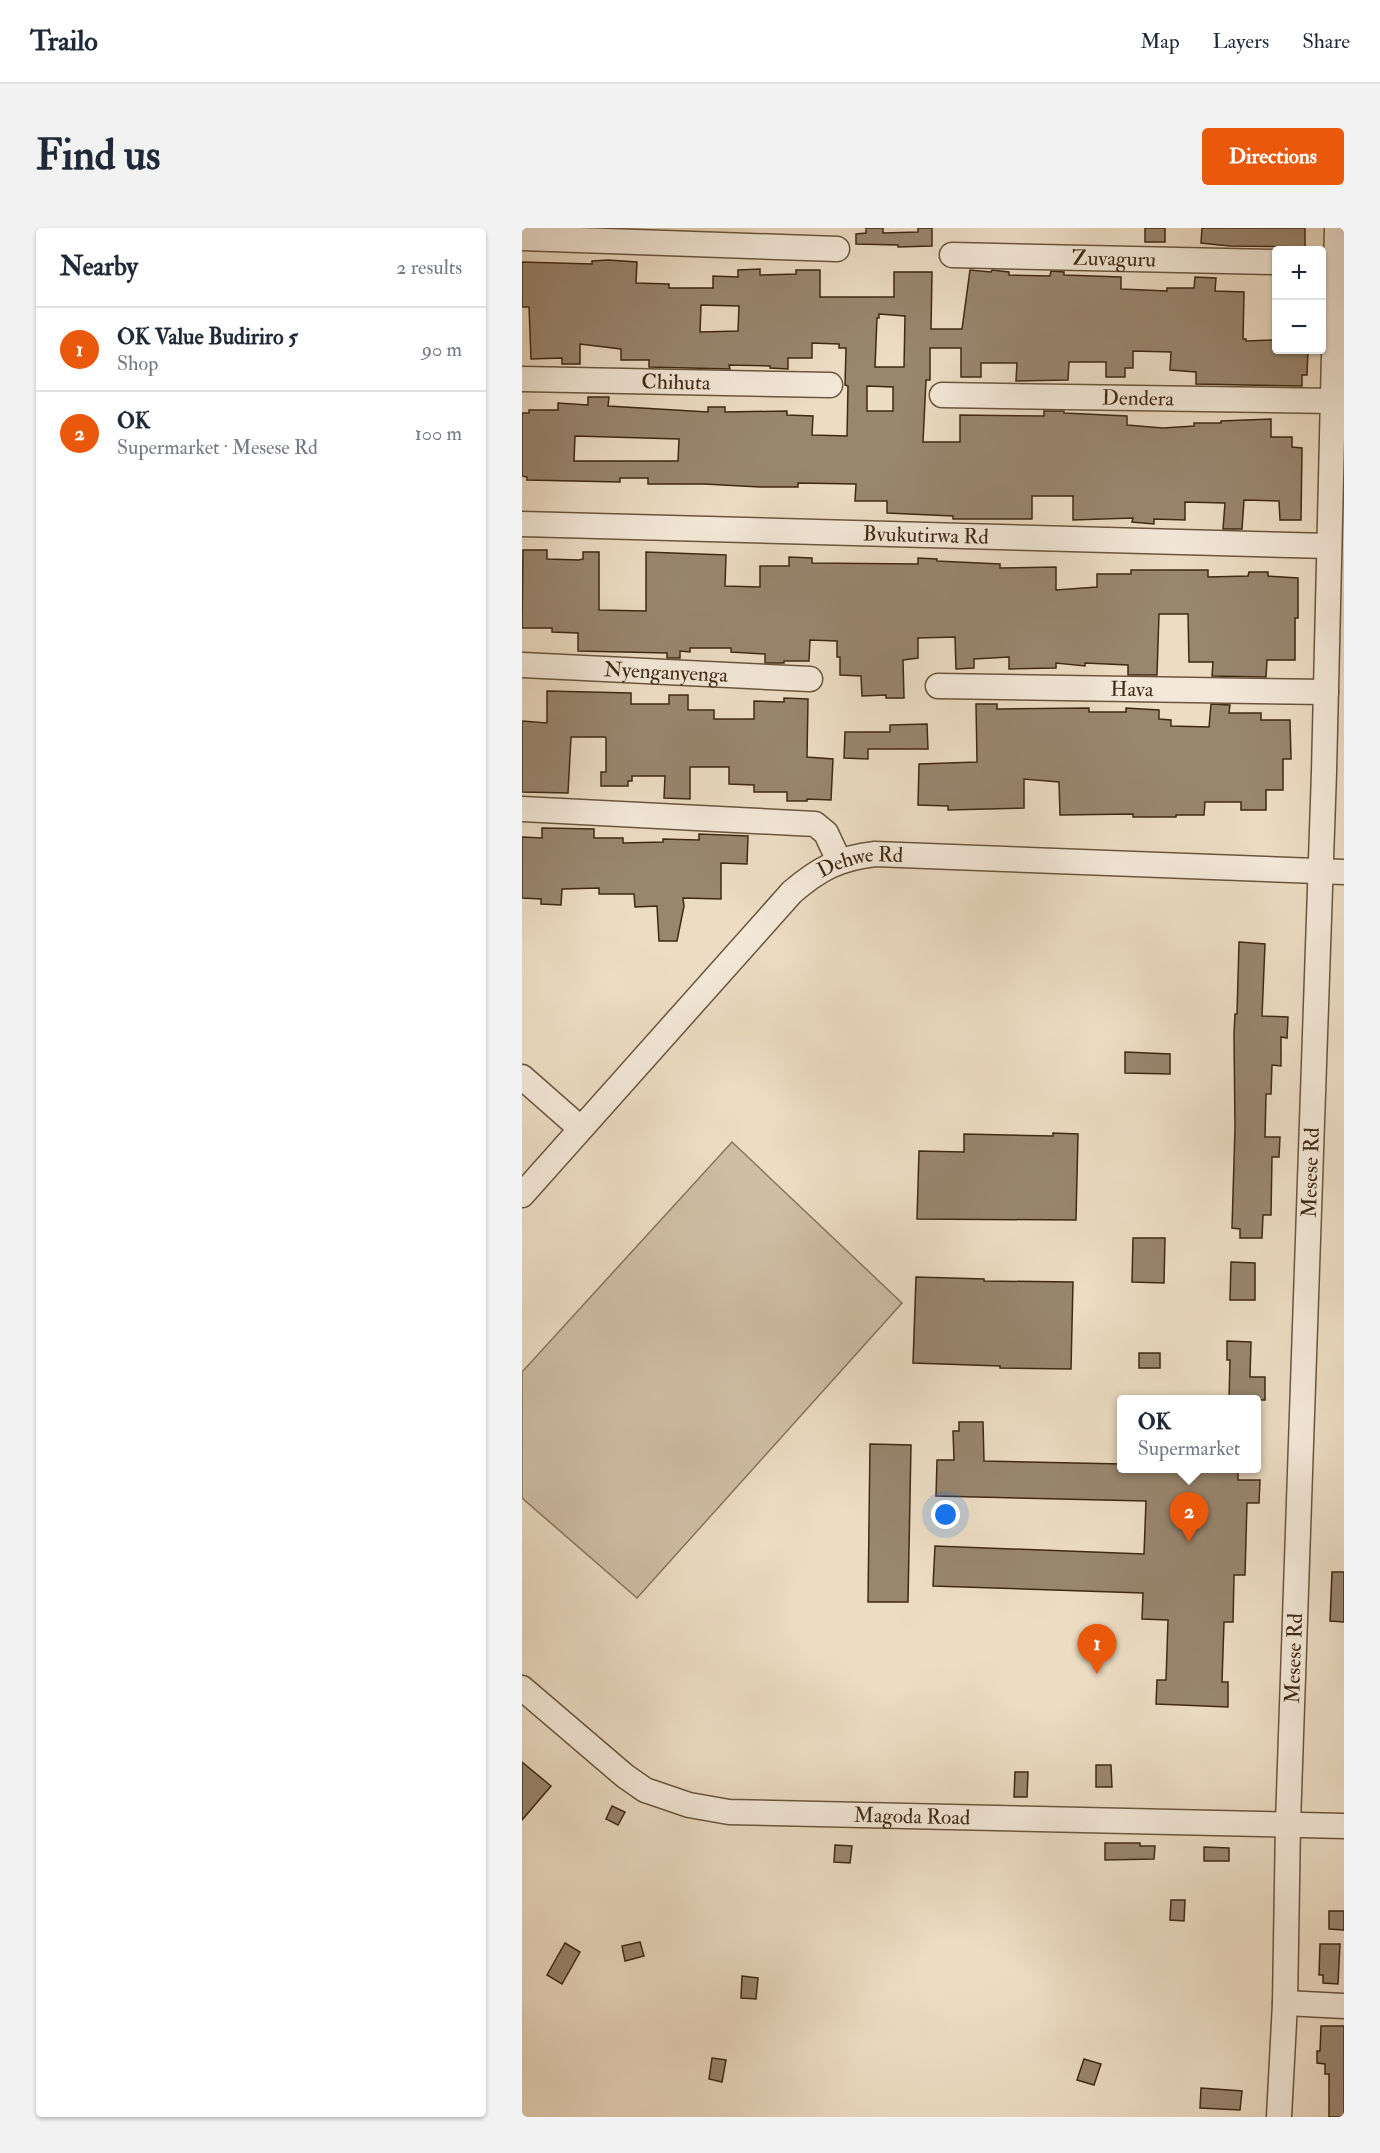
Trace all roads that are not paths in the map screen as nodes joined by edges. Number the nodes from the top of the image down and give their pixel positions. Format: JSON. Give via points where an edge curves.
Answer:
{"nodes":[{"id":1,"x":1337,"y":228,"type":"edge"},
{"id":2,"x":522,"y":238,"type":"edge"},
{"id":3,"x":837,"y":249,"type":"dead end"},
{"id":4,"x":952,"y":255,"type":"dead end"},
{"id":5,"x":1272,"y":262,"type":"edge"},
{"id":6,"x":1329,"y":263,"type":"edge"},
{"id":7,"x":522,"y":379,"type":"edge"},
{"id":8,"x":831,"y":385,"type":"dead end"},
{"id":9,"x":942,"y":395,"type":"dead end"},
{"id":10,"x":1333,"y":401,"type":"junction"},
{"id":11,"x":522,"y":524,"type":"edge"},
{"id":12,"x":1329,"y":546,"type":"junction"},
{"id":13,"x":522,"y":665,"type":"edge"},
{"id":14,"x":810,"y":679,"type":"dead end"},
{"id":15,"x":938,"y":686,"type":"dead end"},
{"id":16,"x":1326,"y":692,"type":"junction"},
{"id":17,"x":522,"y":808,"type":"edge"},
{"id":18,"x":839,"y":861,"type":"junction"},
{"id":19,"x":1319,"y":871,"type":"junction"},
{"id":20,"x":1344,"y":872,"type":"edge"},
{"id":21,"x":522,"y":1077,"type":"edge"},
{"id":22,"x":580,"y":1128,"type":"junction"},
{"id":23,"x":522,"y":1195,"type":"edge"},
{"id":24,"x":522,"y":1688,"type":"edge"},
{"id":25,"x":1288,"y":1823,"type":"junction"},
{"id":26,"x":1344,"y":1826,"type":"edge"},
{"id":27,"x":1285,"y":2003,"type":"junction"},
{"id":28,"x":1344,"y":2006,"type":"edge"},
{"id":29,"x":1279,"y":2117,"type":"edge"}],
"edges":[{"from":1,"to":6,"type":"street","name":"Mesese Rd"},
{"from":2,"to":3,"type":"street"},
{"from":4,"to":5,"type":"street","name":"Zuvaguru"},
{"from":6,"to":10,"type":"street","name":"Mesese Rd"},
{"from":7,"to":8,"type":"street","name":"Chihuta"},
{"from":9,"to":10,"type":"street","name":"Dendera"},
{"from":10,"to":12,"type":"street","name":"Mesese Rd"},
{"from":11,"to":12,"type":"street","name":"Bvukutirwa Rd"},
{"from":12,"to":16,"type":"street","name":"Mesese Rd"},
{"from":13,"to":14,"type":"street","name":"Nyenganyenga"},
{"from":15,"to":16,"type":"street","name":"Hava"},
{"from":16,"to":19,"type":"street","name":"Mesese Rd"},
{"from":17,"to":18,"type":"street","via":[[815,824],[826,832]]},
{"from":18,"to":19,"type":"street","name":"Dehwe Rd","via":[[875,854]]},
{"from":18,"to":22,"type":"street","name":"Dehwe Rd","via":[[813,874],[792,892]]},
{"from":19,"to":20,"type":"street","name":"Dehwe Rd"},
{"from":19,"to":25,"type":"street","name":"Mesese Rd"},
{"from":21,"to":22,"type":"street"},
{"from":22,"to":23,"type":"street","name":"Dehwe Rd"},
{"from":24,"to":25,"type":"street","name":"Magoda Road","via":[[625,1776],[645,1790],[689,1805],[729,1812]]},
{"from":25,"to":26,"type":"street","name":"Magoda Road"},
{"from":25,"to":27,"type":"street","name":"Mesese Rd"},
{"from":27,"to":28,"type":"street"},
{"from":27,"to":29,"type":"street","name":"Mesese Rd"}]}
